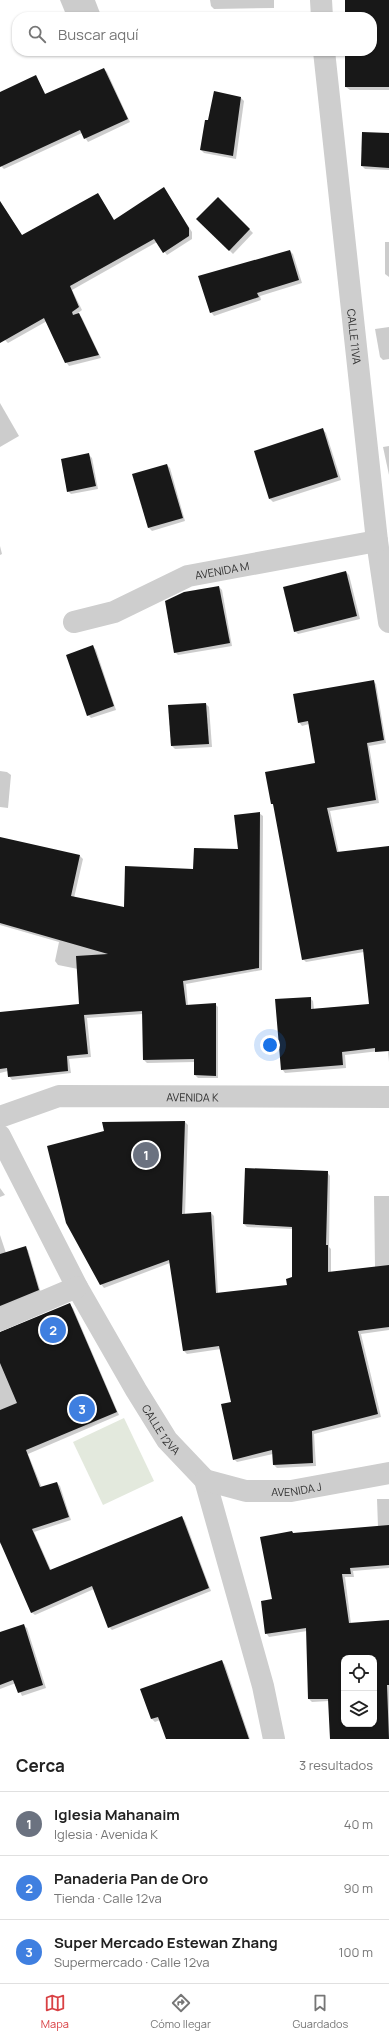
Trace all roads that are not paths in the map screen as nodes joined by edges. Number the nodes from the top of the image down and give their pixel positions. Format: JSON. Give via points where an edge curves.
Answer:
{"nodes":[{"id":1,"x":321,"y":0,"type":"edge"},
{"id":2,"x":322,"y":12,"type":"edge"},
{"id":3,"x":325,"y":56,"type":"edge"},
{"id":4,"x":377,"y":541,"type":"junction"},
{"id":5,"x":74,"y":622,"type":"dead end"},
{"id":6,"x":389,"y":622,"type":"edge"},
{"id":7,"x":389,"y":1097,"type":"edge"},
{"id":8,"x":0,"y":1117,"type":"edge"},
{"id":9,"x":0,"y":1136,"type":"edge"},
{"id":10,"x":77,"y":1287,"type":"junction"},
{"id":11,"x":0,"y":1320,"type":"edge"},
{"id":12,"x":389,"y":1473,"type":"edge"},
{"id":13,"x":205,"y":1480,"type":"junction"},
{"id":14,"x":274,"y":1739,"type":"edge"}],
"edges":[{"from":1,"to":2,"type":"street"},
{"from":3,"to":4,"type":"street","name":"CALLE 11VA"},
{"from":4,"to":5,"type":"street","name":"AVENIDA M","via":[[188,576],[114,612]]},
{"from":4,"to":6,"type":"street","name":"CALLE 11VA"},
{"from":7,"to":8,"type":"street","name":"AVENIDA K","via":[[59,1096]]},
{"from":9,"to":10,"type":"street","name":"CALLE 12VA"},
{"from":10,"to":11,"type":"street"},
{"from":10,"to":13,"type":"street","name":"CALLE 12VA","via":[[167,1440]]},
{"from":12,"to":13,"type":"street","name":"AVENIDA J","via":[[291,1491],[246,1491]]},
{"from":13,"to":14,"type":"street","name":"CALLE 12VA","via":[[263,1686]]}]}
